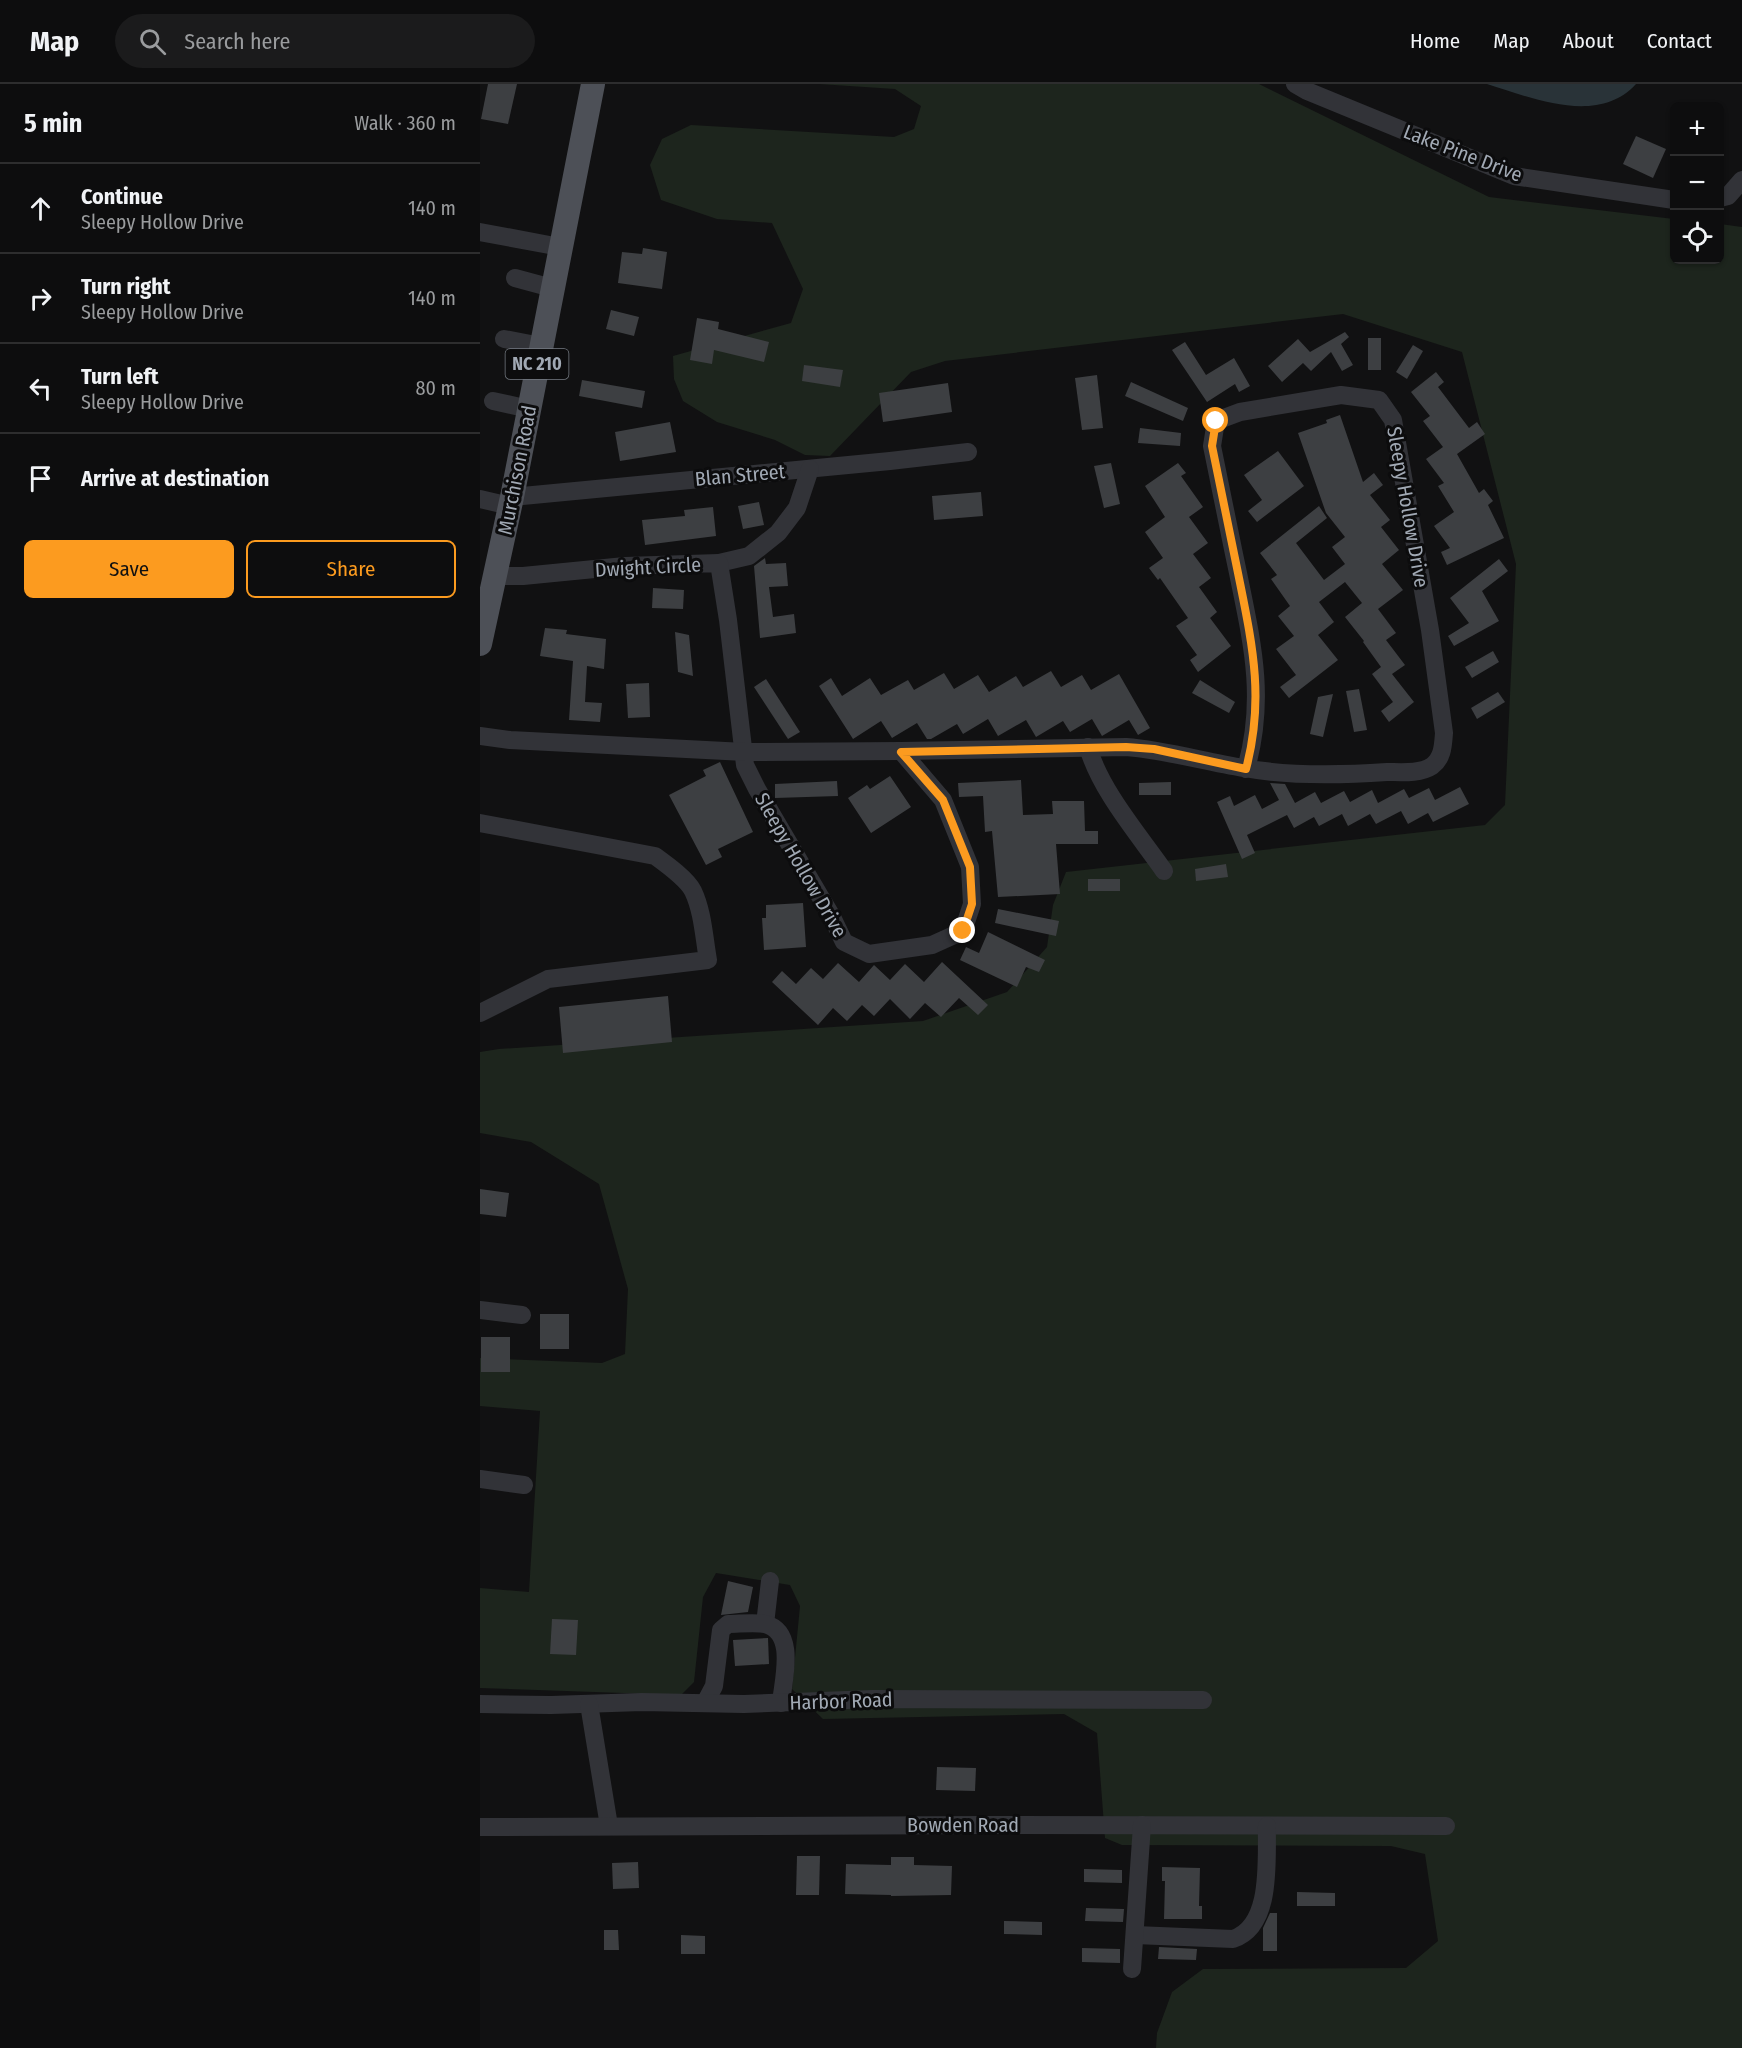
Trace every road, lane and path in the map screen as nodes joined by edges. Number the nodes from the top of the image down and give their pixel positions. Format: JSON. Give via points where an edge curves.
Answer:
{"nodes":[{"id":1,"x":593,"y":84,"type":"edge"},
{"id":2,"x":1295,"y":84,"type":"edge"},
{"id":3,"x":1742,"y":180,"type":"edge"},
{"id":4,"x":1724,"y":197,"type":"edge"},
{"id":5,"x":1670,"y":199,"type":"edge"},
{"id":6,"x":480,"y":232,"type":"edge"},
{"id":7,"x":560,"y":247,"type":"junction"},
{"id":8,"x":515,"y":278,"type":"dead end"},
{"id":9,"x":552,"y":288,"type":"junction"},
{"id":10,"x":504,"y":339,"type":"dead end"},
{"id":11,"x":541,"y":346,"type":"junction"},
{"id":12,"x":493,"y":401,"type":"dead end"},
{"id":13,"x":529,"y":409,"type":"junction"},
{"id":14,"x":968,"y":452,"type":"dead end"},
{"id":15,"x":810,"y":469,"type":"junction"},
{"id":16,"x":480,"y":499,"type":"edge"},
{"id":17,"x":511,"y":502,"type":"junction"},
{"id":18,"x":719,"y":563,"type":"junction"},
{"id":19,"x":495,"y":576,"type":"junction"},
{"id":20,"x":480,"y":644,"type":"edge"},
{"id":21,"x":480,"y":736,"type":"edge"},
{"id":22,"x":1088,"y":747,"type":"junction"},
{"id":23,"x":745,"y":752,"type":"junction"},
{"id":24,"x":901,"y":752,"type":"junction"},
{"id":25,"x":1246,"y":769,"type":"junction"},
{"id":26,"x":480,"y":824,"type":"edge"},
{"id":27,"x":1164,"y":871,"type":"dead end"},
{"id":28,"x":480,"y":1013,"type":"edge"},
{"id":29,"x":480,"y":1310,"type":"edge"},
{"id":30,"x":522,"y":1315,"type":"dead end"},
{"id":31,"x":480,"y":1479,"type":"edge"},
{"id":32,"x":524,"y":1485,"type":"dead end"},
{"id":33,"x":770,"y":1581,"type":"dead end"},
{"id":34,"x":765,"y":1624,"type":"junction"},
{"id":35,"x":1203,"y":1700,"type":"dead end"},
{"id":36,"x":705,"y":1703,"type":"junction"},
{"id":37,"x":781,"y":1703,"type":"junction"},
{"id":38,"x":480,"y":1704,"type":"edge"},
{"id":39,"x":589,"y":1704,"type":"junction"},
{"id":40,"x":1142,"y":1825,"type":"junction"},
{"id":41,"x":609,"y":1826,"type":"junction"},
{"id":42,"x":1267,"y":1826,"type":"junction"},
{"id":43,"x":1446,"y":1826,"type":"dead end"},
{"id":44,"x":480,"y":1827,"type":"edge"},
{"id":45,"x":1135,"y":1935,"type":"junction"},
{"id":46,"x":1132,"y":1969,"type":"dead end"}],
"edges":[{"from":1,"to":7,"type":"main road","name":"Murchison Road","number":"NC 210"},
{"from":2,"to":5,"type":"street","name":"Lake Pine Drive","via":[[1514,176]]},
{"from":3,"to":4,"type":"street"},
{"from":6,"to":7,"type":"street"},
{"from":7,"to":9,"type":"main road","name":"Murchison Road","number":"NC 210"},
{"from":8,"to":9,"type":"street"},
{"from":9,"to":11,"type":"main road","name":"Murchison Road","number":"NC 210"},
{"from":10,"to":11,"type":"street"},
{"from":11,"to":13,"type":"main road","name":"Murchison Road","number":"NC 210"},
{"from":12,"to":13,"type":"street"},
{"from":13,"to":17,"type":"main road","name":"Murchison Road","number":"NC 210"},
{"from":14,"to":15,"type":"street","name":"Blan Street"},
{"from":15,"to":17,"type":"street","name":"Blan Street"},
{"from":15,"to":18,"type":"street","via":[[797,508],[778,533],[749,556]]},
{"from":16,"to":17,"type":"street","name":"Blan Street"},
{"from":17,"to":19,"type":"main road","name":"Murchison Road","number":"NC 210"},
{"from":18,"to":19,"type":"street","name":"Dwight Circle"},
{"from":18,"to":23,"type":"street","name":"Dwight Circle"},
{"from":19,"to":20,"type":"main road","name":"Murchison Road","number":"NC 210"},
{"from":21,"to":23,"type":"street","name":"Sleepy Hollow Drive"},
{"from":22,"to":24,"type":"street","name":"Sleepy Hollow Drive"},
{"from":22,"to":25,"type":"street","name":"Sleepy Hollow Drive","via":[[1154,749]]},
{"from":22,"to":27,"type":"street","via":[[1106,787]]},
{"from":23,"to":24,"type":"street","name":"Sleepy Hollow Drive"},
{"from":23,"to":24,"type":"street","name":"Sleepy Hollow Drive","via":[[745,765],[757,789],[843,942],[869,954],[932,945],[963,931],[972,904],[970,867],[943,800]]},
{"from":25,"to":25,"type":"street","name":"Sleepy Hollow Drive","via":[[1352,774],[1418,771],[1431,767],[1443,749],[1430,630],[1393,420],[1379,400],[1341,395],[1240,412],[1216,421],[1212,446],[1254,653],[1257,699]]},
{"from":26,"to":28,"type":"street","via":[[655,856],[692,890],[708,960],[548,979]]},
{"from":29,"to":30,"type":"street"},
{"from":31,"to":32,"type":"street"},
{"from":33,"to":34,"type":"street"},
{"from":34,"to":36,"type":"street","via":[[724,1625],[714,1686]]},
{"from":34,"to":37,"type":"street","via":[[777,1630],[786,1650]]},
{"from":35,"to":37,"type":"street","name":"Harbor Road","via":[[873,1699]]},
{"from":36,"to":37,"type":"street","name":"Harbor Road"},
{"from":36,"to":39,"type":"street","name":"Harbor Road"},
{"from":38,"to":39,"type":"street","name":"Harbor Road"},
{"from":39,"to":41,"type":"street"},
{"from":40,"to":41,"type":"street","name":"Bowden Road"},
{"from":40,"to":42,"type":"street","name":"Bowden Road"},
{"from":40,"to":45,"type":"street"},
{"from":41,"to":44,"type":"street","name":"Bowden Road"},
{"from":42,"to":43,"type":"street","name":"Bowden Road"},
{"from":42,"to":45,"type":"street","via":[[1264,1896],[1255,1921],[1241,1937]]},
{"from":45,"to":46,"type":"street"}]}
